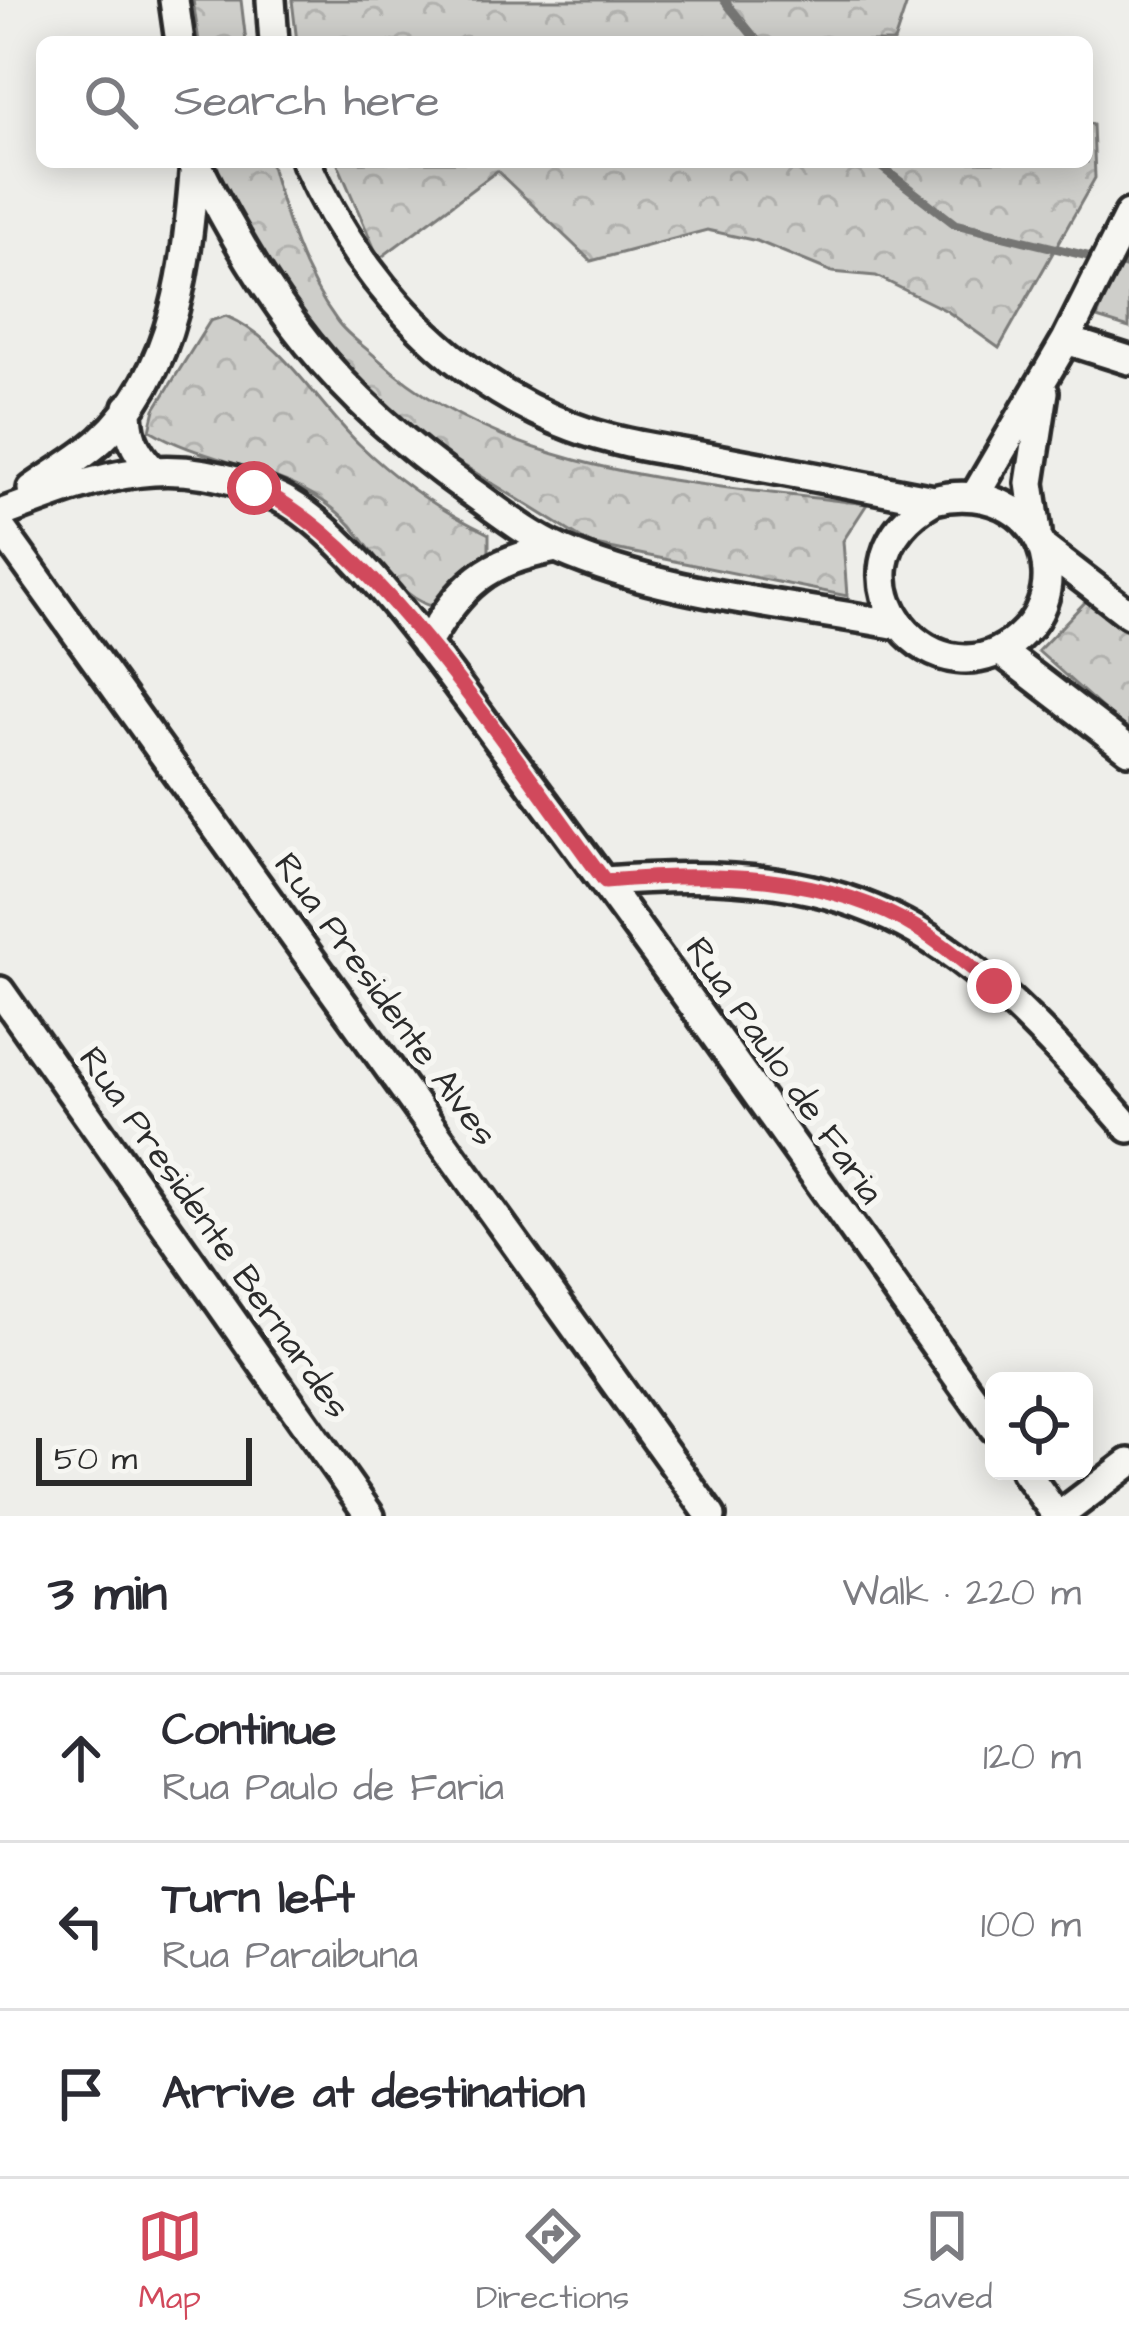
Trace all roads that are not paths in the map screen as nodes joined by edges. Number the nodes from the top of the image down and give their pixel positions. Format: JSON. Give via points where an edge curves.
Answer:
{"nodes":[{"id":1,"x":174,"y":0,"type":"edge"},
{"id":2,"x":271,"y":0,"type":"edge"},
{"id":3,"x":179,"y":36,"type":"edge"},
{"id":4,"x":274,"y":36,"type":"edge"},
{"id":5,"x":194,"y":168,"type":"edge"},
{"id":6,"x":198,"y":168,"type":"edge"},
{"id":7,"x":309,"y":168,"type":"edge"},
{"id":8,"x":1128,"y":216,"type":"edge"},
{"id":9,"x":1066,"y":340,"type":"junction"},
{"id":10,"x":1129,"y":360,"type":"edge"},
{"id":11,"x":1048,"y":370,"type":"junction"},
{"id":12,"x":128,"y":407,"type":"junction"},
{"id":13,"x":152,"y":468,"type":"junction"},
{"id":14,"x":976,"y":494,"type":"junction"},
{"id":15,"x":934,"y":500,"type":"junction"},
{"id":16,"x":0,"y":513,"type":"edge"},
{"id":17,"x":0,"y":527,"type":"edge"},
{"id":18,"x":1040,"y":542,"type":"junction"},
{"id":19,"x":556,"y":548,"type":"junction"},
{"id":20,"x":1129,"y":614,"type":"edge"},
{"id":21,"x":898,"y":625,"type":"junction"},
{"id":22,"x":426,"y":644,"type":"junction"},
{"id":23,"x":1000,"y":651,"type":"junction"},
{"id":24,"x":1129,"y":750,"type":"edge"},
{"id":25,"x":605,"y":881,"type":"junction"},
{"id":26,"x":0,"y":991,"type":"edge"},
{"id":27,"x":1129,"y":1128,"type":"edge"},
{"id":28,"x":985,"y":1415,"type":"edge"},
{"id":29,"x":1129,"y":1463,"type":"edge"},
{"id":30,"x":1032,"y":1480,"type":"edge"},
{"id":31,"x":370,"y":1516,"type":"edge"},
{"id":32,"x":711,"y":1516,"type":"edge"},
{"id":33,"x":1058,"y":1516,"type":"edge"}],
"edges":[{"from":1,"to":3,"type":"street"},
{"from":2,"to":4,"type":"street"},
{"from":5,"to":12,"type":"street","via":[[186,267],[167,337]]},
{"from":6,"to":19,"type":"street","via":[[308,349],[394,437]]},
{"from":7,"to":15,"type":"street","via":[[328,211],[393,303],[438,347],[515,398],[630,445]]},
{"from":8,"to":9,"type":"street"},
{"from":9,"to":10,"type":"street"},
{"from":9,"to":11,"type":"street"},
{"from":11,"to":14,"type":"street"},
{"from":11,"to":18,"type":"street","via":[[1030,483]]},
{"from":12,"to":13,"type":"street","via":[[136,452]]},
{"from":12,"to":16,"type":"street","via":[[101,440]]},
{"from":13,"to":16,"type":"street","name":"Rua Paulo de Faria","via":[[63,488]]},
{"from":13,"to":22,"type":"street","name":"Rua Paulo de Faria","via":[[232,478],[300,509]]},
{"from":14,"to":15,"type":"street"},
{"from":14,"to":18,"type":"street","via":[[1022,516]]},
{"from":15,"to":21,"type":"street","via":[[912,512],[885,554],[882,579]]},
{"from":17,"to":32,"type":"street","name":"Rua Presidente Alves"},
{"from":18,"to":20,"type":"street"},
{"from":18,"to":23,"type":"street","via":[[1042,607]]},
{"from":19,"to":21,"type":"street","via":[[627,573]]},
{"from":19,"to":22,"type":"street","via":[[508,557],[466,585]]},
{"from":21,"to":23,"type":"street","via":[[934,653],[979,658]]},
{"from":22,"to":25,"type":"street","name":"Rua Paulo de Faria"},
{"from":23,"to":24,"type":"street"},
{"from":25,"to":27,"type":"street","via":[[687,874],[774,880],[868,904],[921,930],[994,986]]},
{"from":25,"to":28,"type":"street","name":"Rua Paulo de Faria"},
{"from":26,"to":31,"type":"street","name":"Rua Presidente Bernardes"},
{"from":29,"to":33,"type":"street"},
{"from":30,"to":33,"type":"street"}]}
